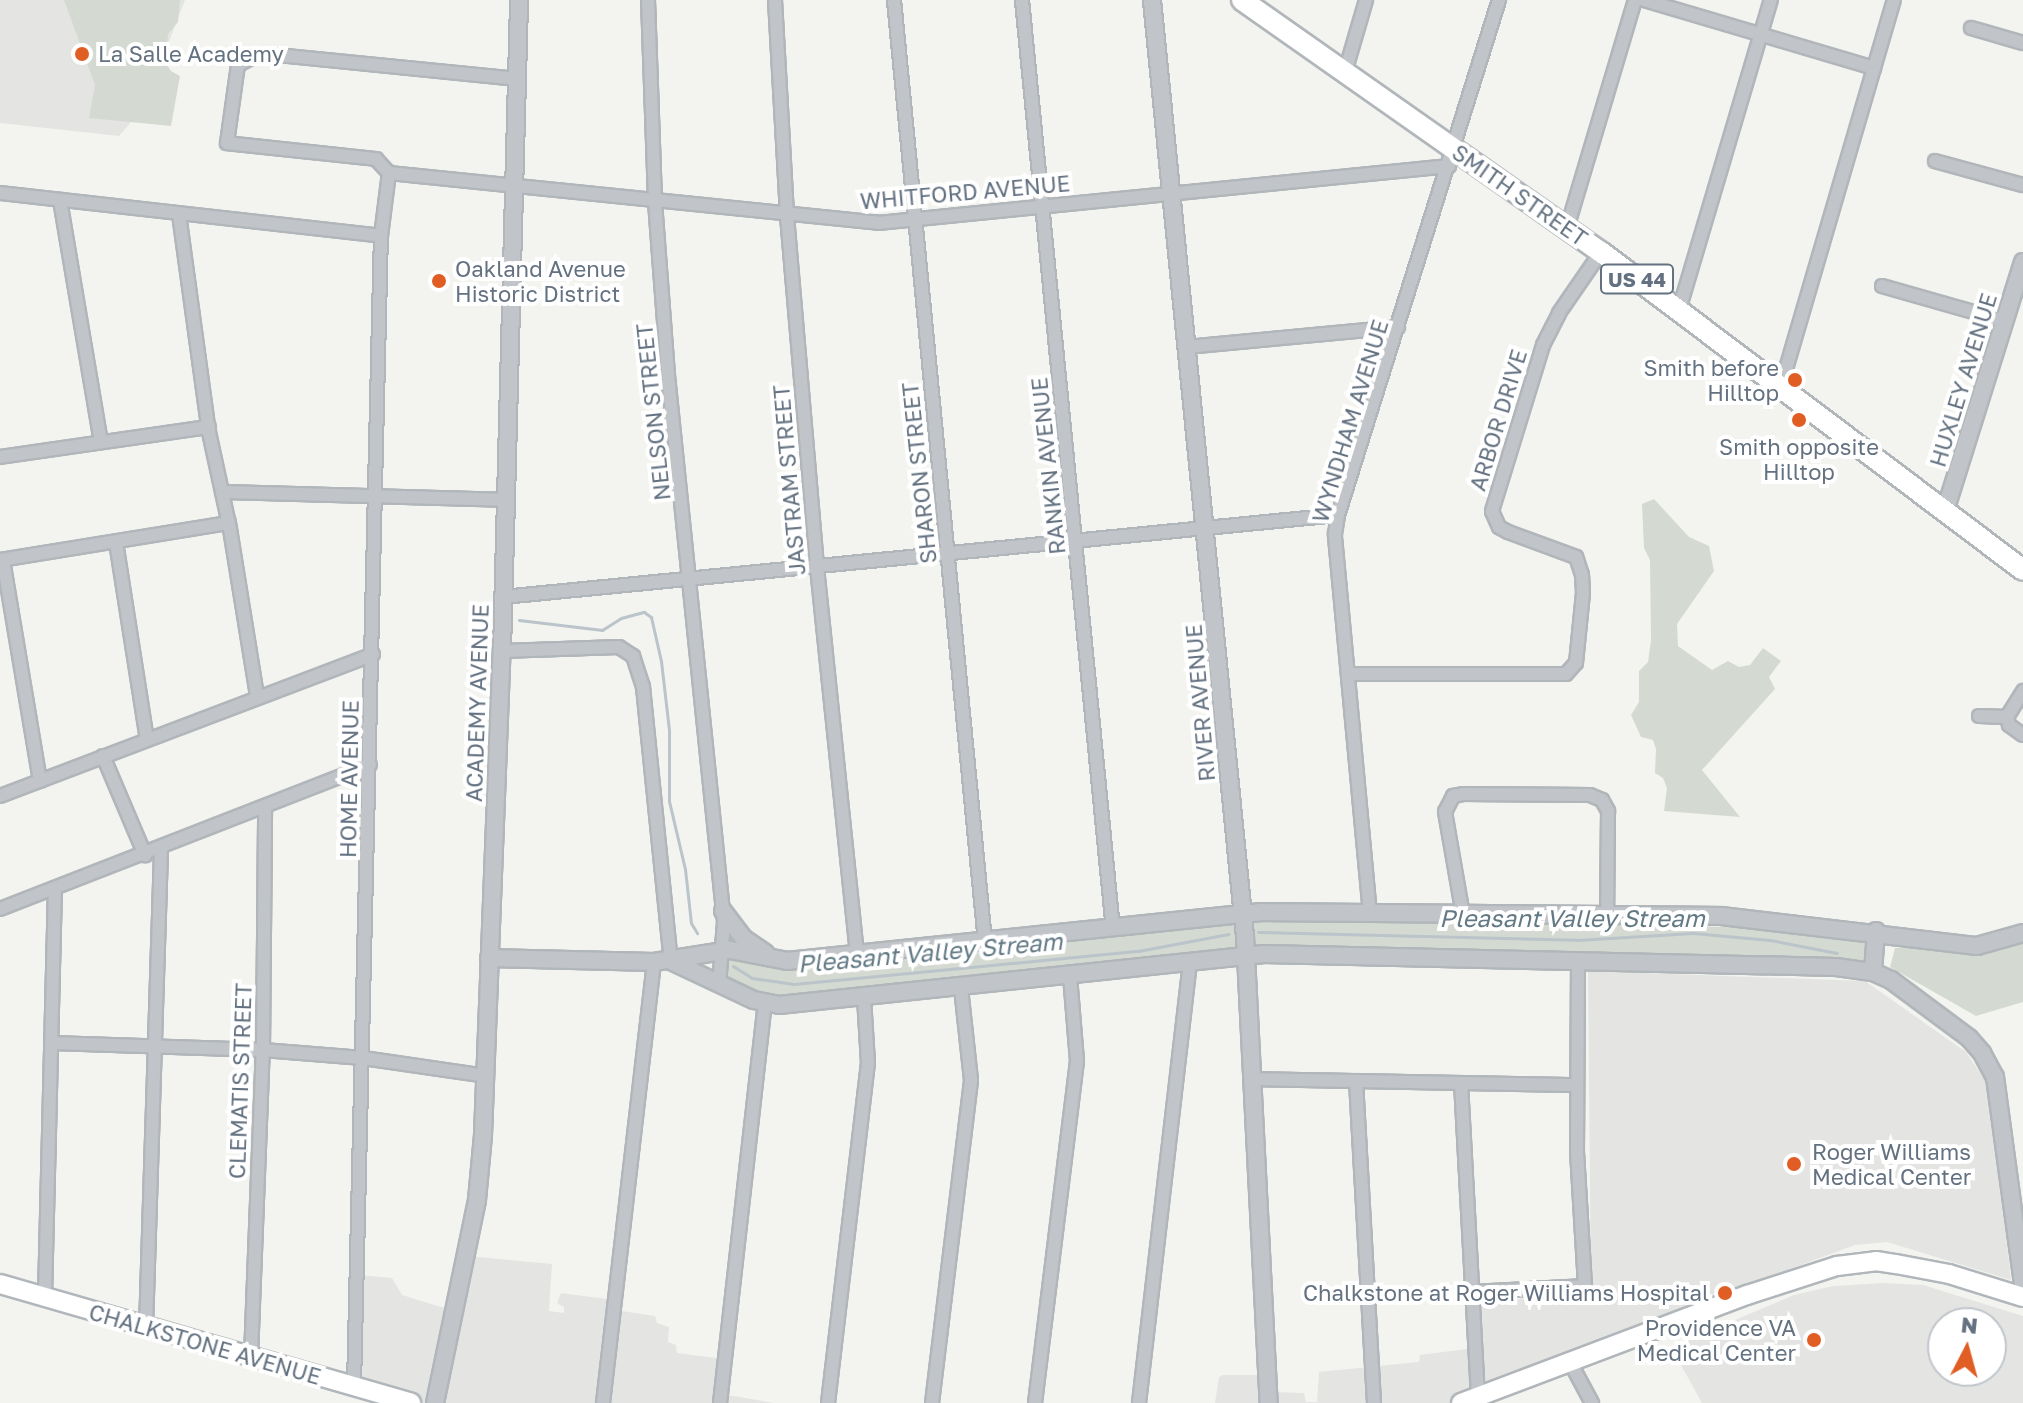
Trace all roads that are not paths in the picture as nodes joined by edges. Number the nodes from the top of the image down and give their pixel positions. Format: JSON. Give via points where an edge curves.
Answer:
{"nodes":[{"id":1,"x":519,"y":0,"type":"edge"},
{"id":2,"x":648,"y":0,"type":"edge"},
{"id":3,"x":775,"y":0,"type":"edge"},
{"id":4,"x":894,"y":0,"type":"edge"},
{"id":5,"x":1022,"y":0,"type":"edge"},
{"id":6,"x":1152,"y":0,"type":"edge"},
{"id":7,"x":1242,"y":0,"type":"edge"},
{"id":8,"x":1366,"y":0,"type":"edge"},
{"id":9,"x":1499,"y":0,"type":"edge"},
{"id":10,"x":1635,"y":0,"type":"edge"},
{"id":11,"x":1644,"y":0,"type":"edge"},
{"id":12,"x":1771,"y":0,"type":"edge"},
{"id":13,"x":1894,"y":0,"type":"edge"},
{"id":14,"x":1971,"y":28,"type":"dead end"},
{"id":15,"x":1761,"y":35,"type":"junction"},
{"id":16,"x":2023,"y":43,"type":"edge"},
{"id":17,"x":1874,"y":68,"type":"junction"},
{"id":18,"x":1345,"y":72,"type":"junction"},
{"id":19,"x":517,"y":79,"type":"junction"},
{"id":20,"x":1452,"y":158,"type":"junction"},
{"id":21,"x":1935,"y":161,"type":"dead end"},
{"id":22,"x":389,"y":173,"type":"junction"},
{"id":23,"x":2023,"y":185,"type":"edge"},
{"id":24,"x":514,"y":188,"type":"junction"},
{"id":25,"x":0,"y":193,"type":"edge"},
{"id":26,"x":1171,"y":194,"type":"junction"},
{"id":27,"x":60,"y":200,"type":"junction"},
{"id":28,"x":655,"y":202,"type":"junction"},
{"id":29,"x":1042,"y":206,"type":"junction"},
{"id":30,"x":179,"y":214,"type":"junction"},
{"id":31,"x":787,"y":216,"type":"junction"},
{"id":32,"x":914,"y":219,"type":"junction"},
{"id":33,"x":1567,"y":228,"type":"junction"},
{"id":34,"x":381,"y":236,"type":"junction"},
{"id":35,"x":1601,"y":252,"type":"junction"},
{"id":36,"x":2023,"y":262,"type":"edge"},
{"id":37,"x":1882,"y":286,"type":"dead end"},
{"id":38,"x":1679,"y":310,"type":"junction"},
{"id":39,"x":2005,"y":321,"type":"junction"},
{"id":40,"x":1398,"y":327,"type":"junction"},
{"id":41,"x":1187,"y":347,"type":"junction"},
{"id":42,"x":1781,"y":386,"type":"junction"},
{"id":43,"x":209,"y":427,"type":"junction"},
{"id":44,"x":101,"y":442,"type":"junction"},
{"id":45,"x":0,"y":457,"type":"edge"},
{"id":46,"x":222,"y":492,"type":"junction"},
{"id":47,"x":376,"y":498,"type":"junction"},
{"id":48,"x":505,"y":500,"type":"junction"},
{"id":49,"x":1945,"y":511,"type":"junction"},
{"id":50,"x":1338,"y":515,"type":"junction"},
{"id":51,"x":229,"y":523,"type":"junction"},
{"id":52,"x":1204,"y":528,"type":"junction"},
{"id":53,"x":1075,"y":541,"type":"junction"},
{"id":54,"x":116,"y":542,"type":"junction"},
{"id":55,"x":947,"y":554,"type":"junction"},
{"id":56,"x":2,"y":560,"type":"edge"},
{"id":57,"x":817,"y":567,"type":"junction"},
{"id":58,"x":2023,"y":570,"type":"edge"},
{"id":59,"x":691,"y":579,"type":"junction"},
{"id":60,"x":503,"y":597,"type":"junction"},
{"id":61,"x":502,"y":651,"type":"junction"},
{"id":62,"x":373,"y":654,"type":"junction"},
{"id":63,"x":1348,"y":674,"type":"junction"},
{"id":64,"x":2023,"y":691,"type":"edge"},
{"id":65,"x":257,"y":696,"type":"junction"},
{"id":66,"x":1979,"y":716,"type":"dead end"},
{"id":67,"x":2007,"y":717,"type":"junction"},
{"id":68,"x":2023,"y":735,"type":"edge"},
{"id":69,"x":147,"y":739,"type":"junction"},
{"id":70,"x":103,"y":756,"type":"junction"},
{"id":71,"x":370,"y":765,"type":"junction"},
{"id":72,"x":40,"y":781,"type":"junction"},
{"id":73,"x":0,"y":796,"type":"edge"},
{"id":74,"x":265,"y":806,"type":"junction"},
{"id":75,"x":161,"y":848,"type":"junction"},
{"id":76,"x":145,"y":855,"type":"junction"},
{"id":77,"x":55,"y":889,"type":"junction"},
{"id":78,"x":0,"y":909,"type":"edge"},
{"id":79,"x":723,"y":911,"type":"junction"},
{"id":80,"x":1242,"y":914,"type":"junction"},
{"id":81,"x":1370,"y":914,"type":"junction"},
{"id":82,"x":1463,"y":915,"type":"junction"},
{"id":83,"x":1607,"y":917,"type":"junction"},
{"id":84,"x":1113,"y":929,"type":"junction"},
{"id":85,"x":1876,"y":931,"type":"junction"},
{"id":86,"x":2023,"y":933,"type":"edge"},
{"id":87,"x":985,"y":942,"type":"junction"},
{"id":88,"x":722,"y":950,"type":"junction"},
{"id":89,"x":857,"y":955,"type":"junction"},
{"id":90,"x":1246,"y":955,"type":"junction"},
{"id":91,"x":489,"y":958,"type":"junction"},
{"id":92,"x":777,"y":959,"type":"junction"},
{"id":93,"x":1578,"y":960,"type":"junction"},
{"id":94,"x":663,"y":962,"type":"junction"},
{"id":95,"x":1190,"y":963,"type":"junction"},
{"id":96,"x":1873,"y":972,"type":"junction"},
{"id":97,"x":1070,"y":975,"type":"junction"},
{"id":98,"x":719,"y":985,"type":"junction"},
{"id":99,"x":961,"y":988,"type":"junction"},
{"id":100,"x":864,"y":998,"type":"junction"},
{"id":101,"x":765,"y":1004,"type":"junction"},
{"id":102,"x":52,"y":1043,"type":"junction"},
{"id":103,"x":156,"y":1047,"type":"junction"},
{"id":104,"x":263,"y":1050,"type":"junction"},
{"id":105,"x":363,"y":1058,"type":"junction"},
{"id":106,"x":486,"y":1076,"type":"junction"},
{"id":107,"x":1253,"y":1079,"type":"junction"},
{"id":108,"x":1356,"y":1081,"type":"junction"},
{"id":109,"x":1461,"y":1083,"type":"junction"},
{"id":110,"x":1577,"y":1085,"type":"junction"},
{"id":111,"x":0,"y":1284,"type":"edge"},
{"id":112,"x":2023,"y":1284,"type":"edge"},
{"id":113,"x":1472,"y":1292,"type":"junction"},
{"id":114,"x":45,"y":1296,"type":"junction"},
{"id":115,"x":2023,"y":1297,"type":"edge"},
{"id":116,"x":146,"y":1328,"type":"junction"},
{"id":117,"x":251,"y":1357,"type":"junction"},
{"id":118,"x":1570,"y":1362,"type":"junction"},
{"id":119,"x":354,"y":1386,"type":"junction"},
{"id":120,"x":1470,"y":1400,"type":"edge"},
{"id":121,"x":411,"y":1403,"type":"edge"},
{"id":122,"x":435,"y":1403,"type":"edge"},
{"id":123,"x":603,"y":1403,"type":"edge"},
{"id":124,"x":720,"y":1403,"type":"edge"},
{"id":125,"x":828,"y":1403,"type":"edge"},
{"id":126,"x":932,"y":1403,"type":"edge"},
{"id":127,"x":1035,"y":1403,"type":"edge"},
{"id":128,"x":1139,"y":1403,"type":"edge"},
{"id":129,"x":1269,"y":1403,"type":"edge"},
{"id":130,"x":1374,"y":1403,"type":"edge"},
{"id":131,"x":1592,"y":1403,"type":"edge"}],
"edges":[{"from":1,"to":19,"type":"street","name":"ACADEMY AVENUE"},
{"from":2,"to":28,"type":"street","name":"NELSON STREET"},
{"from":3,"to":31,"type":"street","name":"JASTRAM STREET"},
{"from":4,"to":32,"type":"street","name":"SHARON STREET"},
{"from":5,"to":29,"type":"street","name":"RANKIN AVENUE"},
{"from":6,"to":26,"type":"street","name":"RIVER AVENUE"},
{"from":7,"to":18,"type":"main road","name":"SMITH STREET","number":"US 44"},
{"from":8,"to":18,"type":"street"},
{"from":9,"to":20,"type":"street","name":"WYNDHAM AVENUE"},
{"from":10,"to":33,"type":"street"},
{"from":11,"to":15,"type":"street"},
{"from":12,"to":15,"type":"street"},
{"from":13,"to":17,"type":"street"},
{"from":14,"to":16,"type":"street"},
{"from":15,"to":17,"type":"street"},
{"from":15,"to":38,"type":"street"},
{"from":17,"to":42,"type":"street"},
{"from":18,"to":20,"type":"main road","name":"SMITH STREET","number":"US 44"},
{"from":19,"to":22,"type":"street","name":"WHITFORD AVENUE","via":[[287,56],[257,55],[238,65],[227,143],[376,159]]},
{"from":19,"to":24,"type":"street","name":"ACADEMY AVENUE"},
{"from":20,"to":26,"type":"street","name":"WHITFORD AVENUE"},
{"from":20,"to":33,"type":"main road","name":"SMITH STREET","number":"US 44"},
{"from":20,"to":40,"type":"street","name":"WYNDHAM AVENUE"},
{"from":21,"to":23,"type":"street"},
{"from":22,"to":24,"type":"street","name":"WHITFORD AVENUE"},
{"from":22,"to":34,"type":"street","name":"HOME AVENUE"},
{"from":24,"to":28,"type":"street","name":"WHITFORD AVENUE"},
{"from":24,"to":48,"type":"street","name":"ACADEMY AVENUE"},
{"from":25,"to":27,"type":"street"},
{"from":26,"to":29,"type":"street","name":"WHITFORD AVENUE"},
{"from":26,"to":41,"type":"street","name":"RIVER AVENUE"},
{"from":27,"to":30,"type":"street"},
{"from":27,"to":44,"type":"street"},
{"from":28,"to":31,"type":"street","name":"WHITFORD AVENUE"},
{"from":28,"to":59,"type":"street","name":"NELSON STREET"},
{"from":29,"to":32,"type":"street","name":"WHITFORD AVENUE"},
{"from":29,"to":53,"type":"street","name":"RANKIN AVENUE"},
{"from":30,"to":34,"type":"street"},
{"from":30,"to":43,"type":"street"},
{"from":31,"to":32,"type":"street","name":"WHITFORD AVENUE","via":[[878,223]]},
{"from":31,"to":57,"type":"street","name":"JASTRAM STREET"},
{"from":32,"to":55,"type":"street","name":"SHARON STREET"},
{"from":33,"to":35,"type":"main road","name":"SMITH STREET","number":"US 44"},
{"from":34,"to":47,"type":"street","name":"HOME AVENUE"},
{"from":35,"to":38,"type":"main road","name":"SMITH STREET","number":"US 44"},
{"from":35,"to":63,"type":"street","name":"ARBOR DRIVE","via":[[1543,345],[1492,511],[1499,527],[1508,532],[1576,557],[1583,584],[1576,663],[1566,674]]},
{"from":36,"to":39,"type":"street","name":"HUXLEY AVENUE"},
{"from":37,"to":39,"type":"street"},
{"from":38,"to":42,"type":"main road","name":"SMITH STREET","number":"US 44"},
{"from":39,"to":49,"type":"street","name":"HUXLEY AVENUE"},
{"from":40,"to":41,"type":"street"},
{"from":40,"to":50,"type":"street","name":"WYNDHAM AVENUE"},
{"from":41,"to":52,"type":"street","name":"RIVER AVENUE"},
{"from":42,"to":49,"type":"main road","name":"SMITH STREET","number":"US 44"},
{"from":43,"to":44,"type":"street"},
{"from":43,"to":46,"type":"street"},
{"from":44,"to":45,"type":"street"},
{"from":46,"to":47,"type":"street"},
{"from":46,"to":51,"type":"street"},
{"from":47,"to":48,"type":"street"},
{"from":47,"to":62,"type":"street","name":"HOME AVENUE"},
{"from":48,"to":60,"type":"street","name":"ACADEMY AVENUE"},
{"from":49,"to":58,"type":"main road","name":"SMITH STREET","number":"US 44"},
{"from":50,"to":52,"type":"street"},
{"from":50,"to":63,"type":"street","name":"WYNDHAM AVENUE","via":[[1335,556]]},
{"from":51,"to":54,"type":"street"},
{"from":51,"to":65,"type":"street"},
{"from":52,"to":53,"type":"street"},
{"from":52,"to":80,"type":"street","name":"RIVER AVENUE"},
{"from":53,"to":55,"type":"street"},
{"from":53,"to":84,"type":"street","name":"RANKIN AVENUE"},
{"from":54,"to":56,"type":"street"},
{"from":54,"to":69,"type":"street"},
{"from":55,"to":57,"type":"street"},
{"from":55,"to":87,"type":"street","name":"SHARON STREET"},
{"from":56,"to":72,"type":"street"},
{"from":57,"to":59,"type":"street"},
{"from":57,"to":89,"type":"street","name":"JASTRAM STREET"},
{"from":59,"to":60,"type":"street"},
{"from":59,"to":79,"type":"street","name":"NELSON STREET"},
{"from":60,"to":61,"type":"street","name":"ACADEMY AVENUE"},
{"from":61,"to":91,"type":"street","name":"ACADEMY AVENUE"},
{"from":61,"to":94,"type":"street","via":[[619,647],[633,656],[643,687]]},
{"from":62,"to":65,"type":"street"},
{"from":62,"to":71,"type":"street","name":"HOME AVENUE"},
{"from":63,"to":81,"type":"street","name":"WYNDHAM AVENUE"},
{"from":64,"to":67,"type":"street"},
{"from":65,"to":69,"type":"street"},
{"from":66,"to":67,"type":"street"},
{"from":67,"to":68,"type":"street"},
{"from":69,"to":70,"type":"street"},
{"from":70,"to":72,"type":"street"},
{"from":70,"to":76,"type":"street"},
{"from":71,"to":74,"type":"street"},
{"from":71,"to":105,"type":"street","name":"HOME AVENUE"},
{"from":72,"to":73,"type":"street"},
{"from":74,"to":75,"type":"street"},
{"from":74,"to":104,"type":"street","name":"CLEMATIS STREET"},
{"from":75,"to":76,"type":"street"},
{"from":75,"to":103,"type":"street"},
{"from":76,"to":77,"type":"street"},
{"from":77,"to":78,"type":"street"},
{"from":77,"to":102,"type":"street"},
{"from":79,"to":88,"type":"street","name":"NELSON STREET"},
{"from":79,"to":92,"type":"street","via":[[743,938]]},
{"from":80,"to":81,"type":"street"},
{"from":80,"to":84,"type":"street"},
{"from":80,"to":90,"type":"street","name":"RIVER AVENUE"},
{"from":81,"to":82,"type":"street"},
{"from":82,"to":83,"type":"street"},
{"from":82,"to":83,"type":"street","via":[[1447,803],[1463,794],[1527,794],[1590,795],[1602,800],[1608,811]]},
{"from":83,"to":85,"type":"street","via":[[1721,916]]},
{"from":84,"to":87,"type":"street"},
{"from":85,"to":86,"type":"street","via":[[1977,946]]},
{"from":85,"to":96,"type":"street"},
{"from":87,"to":89,"type":"street"},
{"from":88,"to":92,"type":"street"},
{"from":88,"to":94,"type":"street"},
{"from":88,"to":98,"type":"street","name":"NELSON STREET"},
{"from":89,"to":92,"type":"street"},
{"from":90,"to":93,"type":"street"},
{"from":90,"to":95,"type":"street"},
{"from":90,"to":107,"type":"street","name":"RIVER AVENUE"},
{"from":91,"to":94,"type":"street"},
{"from":91,"to":106,"type":"street","name":"ACADEMY AVENUE"},
{"from":93,"to":96,"type":"street"},
{"from":93,"to":110,"type":"street"},
{"from":94,"to":98,"type":"street"},
{"from":94,"to":123,"type":"street"},
{"from":95,"to":97,"type":"street"},
{"from":95,"to":128,"type":"street"},
{"from":96,"to":112,"type":"street","via":[[1969,1038],[1990,1064],[2001,1108]]},
{"from":97,"to":99,"type":"street"},
{"from":97,"to":127,"type":"street","via":[[1077,1061]]},
{"from":98,"to":101,"type":"street"},
{"from":99,"to":100,"type":"street"},
{"from":99,"to":126,"type":"street","via":[[971,1080]]},
{"from":100,"to":101,"type":"street"},
{"from":100,"to":125,"type":"street","via":[[868,1063]]},
{"from":101,"to":124,"type":"street"},
{"from":102,"to":103,"type":"street"},
{"from":102,"to":114,"type":"street"},
{"from":103,"to":104,"type":"street"},
{"from":103,"to":116,"type":"street"},
{"from":104,"to":105,"type":"street"},
{"from":104,"to":117,"type":"street","name":"CLEMATIS STREET"},
{"from":105,"to":106,"type":"street"},
{"from":105,"to":119,"type":"street","name":"HOME AVENUE"},
{"from":106,"to":122,"type":"street","name":"ACADEMY AVENUE","via":[[477,1200]]},
{"from":107,"to":108,"type":"street"},
{"from":107,"to":129,"type":"street","name":"RIVER AVENUE"},
{"from":108,"to":109,"type":"street"},
{"from":108,"to":130,"type":"street"},
{"from":109,"to":110,"type":"street"},
{"from":109,"to":113,"type":"street"},
{"from":110,"to":113,"type":"street","via":[[1585,1286]]},
{"from":111,"to":114,"type":"main road","name":"CHALKSTONE AVENUE"},
{"from":113,"to":120,"type":"street"},
{"from":114,"to":116,"type":"main road","name":"CHALKSTONE AVENUE"},
{"from":115,"to":118,"type":"main road","via":[[1896,1264],[1837,1266]]},
{"from":116,"to":117,"type":"main road","name":"CHALKSTONE AVENUE"},
{"from":117,"to":119,"type":"main road","name":"CHALKSTONE AVENUE"},
{"from":118,"to":120,"type":"main road"},
{"from":118,"to":131,"type":"street"},
{"from":119,"to":121,"type":"main road","name":"CHALKSTONE AVENUE"}]}
